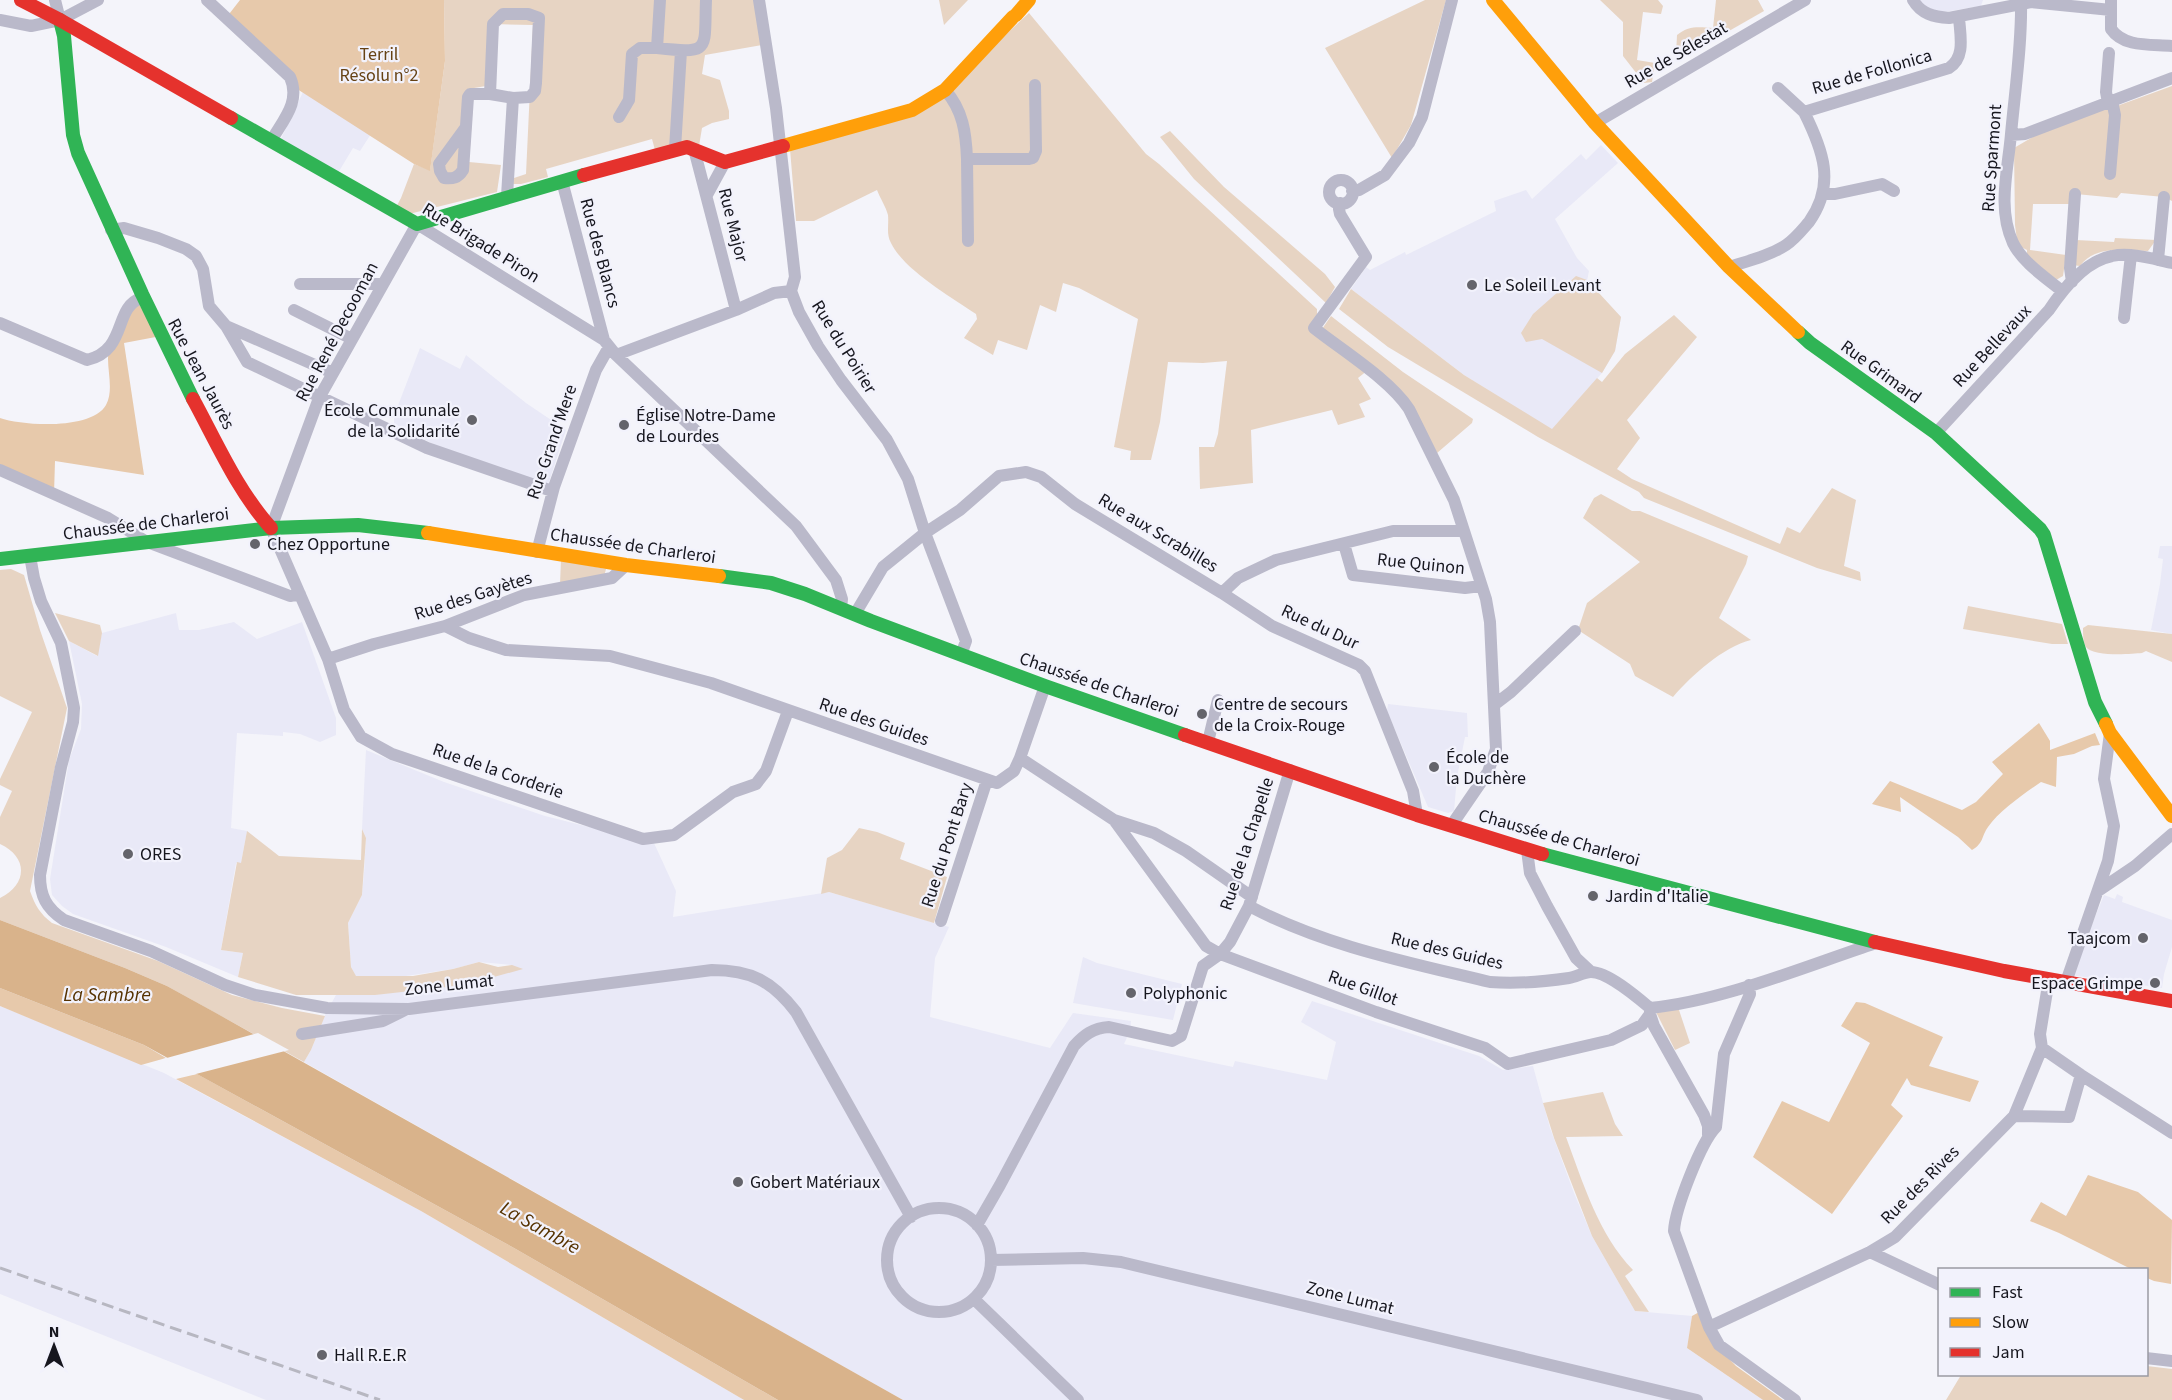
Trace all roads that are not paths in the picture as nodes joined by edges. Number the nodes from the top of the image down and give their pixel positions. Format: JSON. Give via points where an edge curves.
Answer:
{"nodes":[{"id":1,"x":21,"y":0,"type":"edge"},
{"id":2,"x":55,"y":0,"type":"edge"},
{"id":3,"x":98,"y":0,"type":"edge"},
{"id":4,"x":207,"y":0,"type":"edge"},
{"id":5,"x":660,"y":0,"type":"edge"},
{"id":6,"x":706,"y":0,"type":"edge"},
{"id":7,"x":759,"y":0,"type":"edge"},
{"id":8,"x":1029,"y":0,"type":"edge"},
{"id":9,"x":1452,"y":0,"type":"edge"},
{"id":10,"x":1493,"y":0,"type":"edge"},
{"id":11,"x":1805,"y":0,"type":"edge"},
{"id":12,"x":1913,"y":0,"type":"edge"},
{"id":13,"x":2021,"y":3,"type":"edge"},
{"id":14,"x":1988,"y":5,"type":"edge"},
{"id":15,"x":2111,"y":5,"type":"edge"},
{"id":16,"x":1959,"y":17,"type":"junction"},
{"id":17,"x":0,"y":20,"type":"edge"},
{"id":18,"x":60,"y":20,"type":"junction"},
{"id":19,"x":2172,"y":46,"type":"edge"},
{"id":20,"x":657,"y":48,"type":"junction"},
{"id":21,"x":681,"y":51,"type":"junction"},
{"id":22,"x":2109,"y":53,"type":"dead end"},
{"id":23,"x":2172,"y":78,"type":"edge"},
{"id":24,"x":1035,"y":85,"type":"dead end"},
{"id":25,"x":1778,"y":88,"type":"dead end"},
{"id":26,"x":945,"y":90,"type":"junction"},
{"id":27,"x":490,"y":94,"type":"junction"},
{"id":28,"x":513,"y":98,"type":"junction"},
{"id":29,"x":2110,"y":102,"type":"junction"},
{"id":30,"x":1804,"y":112,"type":"junction"},
{"id":31,"x":620,"y":117,"type":"dead end"},
{"id":32,"x":1595,"y":123,"type":"junction"},
{"id":33,"x":466,"y":127,"type":"dead end"},
{"id":34,"x":2011,"y":135,"type":"junction"},
{"id":35,"x":271,"y":141,"type":"junction"},
{"id":36,"x":780,"y":148,"type":"junction"},
{"id":37,"x":675,"y":149,"type":"junction"},
{"id":38,"x":694,"y":149,"type":"junction"},
{"id":39,"x":967,"y":159,"type":"junction"},
{"id":40,"x":725,"y":162,"type":"junction"},
{"id":41,"x":2110,"y":174,"type":"dead end"},
{"id":42,"x":562,"y":182,"type":"junction"},
{"id":43,"x":1352,"y":191,"type":"junction"},
{"id":44,"x":1894,"y":191,"type":"dead end"},
{"id":45,"x":1823,"y":194,"type":"junction"},
{"id":46,"x":2075,"y":194,"type":"dead end"},
{"id":47,"x":707,"y":195,"type":"junction"},
{"id":48,"x":507,"y":196,"type":"junction"},
{"id":49,"x":2164,"y":196,"type":"dead end"},
{"id":50,"x":1340,"y":203,"type":"junction"},
{"id":51,"x":417,"y":224,"type":"junction"},
{"id":52,"x":111,"y":230,"type":"junction"},
{"id":53,"x":968,"y":241,"type":"dead end"},
{"id":54,"x":2131,"y":255,"type":"junction"},
{"id":55,"x":2158,"y":260,"type":"junction"},
{"id":56,"x":2172,"y":263,"type":"edge"},
{"id":57,"x":1729,"y":267,"type":"junction"},
{"id":58,"x":2072,"y":282,"type":"junction"},
{"id":59,"x":300,"y":284,"type":"dead end"},
{"id":60,"x":383,"y":284,"type":"junction"},
{"id":61,"x":791,"y":291,"type":"junction"},
{"id":62,"x":2062,"y":291,"type":"junction"},
{"id":63,"x":141,"y":298,"type":"junction"},
{"id":64,"x":294,"y":310,"type":"dead end"},
{"id":65,"x":736,"y":310,"type":"junction"},
{"id":66,"x":2124,"y":318,"type":"dead end"},
{"id":67,"x":0,"y":323,"type":"edge"},
{"id":68,"x":226,"y":326,"type":"junction"},
{"id":69,"x":352,"y":339,"type":"junction"},
{"id":70,"x":610,"y":348,"type":"junction"},
{"id":71,"x":333,"y":373,"type":"junction"},
{"id":72,"x":319,"y":398,"type":"junction"},
{"id":73,"x":1936,"y":433,"type":"junction"},
{"id":74,"x":0,"y":470,"type":"edge"},
{"id":75,"x":552,"y":491,"type":"junction"},
{"id":76,"x":272,"y":528,"type":"junction"},
{"id":77,"x":1464,"y":531,"type":"junction"},
{"id":78,"x":925,"y":533,"type":"junction"},
{"id":79,"x":147,"y":542,"type":"junction"},
{"id":80,"x":1344,"y":544,"type":"junction"},
{"id":81,"x":537,"y":552,"type":"junction"},
{"id":82,"x":30,"y":556,"type":"junction"},
{"id":83,"x":0,"y":559,"type":"edge"},
{"id":84,"x":626,"y":565,"type":"junction"},
{"id":85,"x":1481,"y":586,"type":"junction"},
{"id":86,"x":1222,"y":593,"type":"junction"},
{"id":87,"x":300,"y":594,"type":"junction"},
{"id":88,"x":841,"y":608,"type":"junction"},
{"id":89,"x":855,"y":614,"type":"junction"},
{"id":90,"x":445,"y":626,"type":"junction"},
{"id":91,"x":1575,"y":631,"type":"dead end"},
{"id":92,"x":961,"y":655,"type":"junction"},
{"id":93,"x":328,"y":659,"type":"junction"},
{"id":94,"x":1045,"y":686,"type":"junction"},
{"id":95,"x":1218,"y":700,"type":"dead end"},
{"id":96,"x":1494,"y":705,"type":"junction"},
{"id":97,"x":788,"y":711,"type":"junction"},
{"id":98,"x":2110,"y":733,"type":"junction"},
{"id":99,"x":1208,"y":742,"type":"junction"},
{"id":100,"x":1020,"y":758,"type":"junction"},
{"id":101,"x":1290,"y":770,"type":"junction"},
{"id":102,"x":987,"y":780,"type":"junction"},
{"id":103,"x":1417,"y":814,"type":"junction"},
{"id":104,"x":2172,"y":816,"type":"edge"},
{"id":105,"x":1114,"y":820,"type":"junction"},
{"id":106,"x":1451,"y":826,"type":"junction"},
{"id":107,"x":2172,"y":834,"type":"edge"},
{"id":108,"x":1527,"y":849,"type":"junction"},
{"id":109,"x":2098,"y":891,"type":"junction"},
{"id":110,"x":1250,"y":902,"type":"junction"},
{"id":111,"x":941,"y":921,"type":"dead end"},
{"id":112,"x":1877,"y":942,"type":"junction"},
{"id":113,"x":1220,"y":954,"type":"junction"},
{"id":114,"x":1591,"y":972,"type":"junction"},
{"id":115,"x":2049,"y":979,"type":"junction"},
{"id":116,"x":2066,"y":982,"type":"junction"},
{"id":117,"x":1749,"y":985,"type":"junction"},
{"id":118,"x":2172,"y":1001,"type":"edge"},
{"id":119,"x":409,"y":1009,"type":"junction"},
{"id":120,"x":1650,"y":1011,"type":"junction"},
{"id":121,"x":302,"y":1034,"type":"dead end"},
{"id":122,"x":2042,"y":1048,"type":"junction"},
{"id":123,"x":2081,"y":1076,"type":"junction"},
{"id":124,"x":2014,"y":1116,"type":"junction"},
{"id":125,"x":2172,"y":1133,"type":"edge"},
{"id":126,"x":1708,"y":1135,"type":"junction"},
{"id":127,"x":911,"y":1217,"type":"junction"},
{"id":128,"x":977,"y":1225,"type":"junction"},
{"id":129,"x":1870,"y":1252,"type":"junction"},
{"id":130,"x":991,"y":1260,"type":"junction"},
{"id":131,"x":1938,"y":1285,"type":"edge"},
{"id":132,"x":974,"y":1299,"type":"junction"},
{"id":133,"x":1709,"y":1327,"type":"junction"},
{"id":134,"x":2148,"y":1358,"type":"edge"},
{"id":135,"x":2172,"y":1361,"type":"edge"},
{"id":136,"x":1078,"y":1400,"type":"edge"},
{"id":137,"x":1697,"y":1400,"type":"edge"},
{"id":138,"x":1795,"y":1400,"type":"edge"}],
"edges":[{"from":1,"to":18,"type":"street","name":"Rue Brigade Piron"},
{"from":2,"to":18,"type":"street","name":"Rue Jean Jaurès"},
{"from":3,"to":18,"type":"street"},
{"from":4,"to":35,"type":"street","via":[[290,77],[295,100]]},
{"from":5,"to":20,"type":"street"},
{"from":6,"to":21,"type":"street","via":[[704,42],[696,51]]},
{"from":7,"to":36,"type":"street","name":"Rue du Poirier"},
{"from":8,"to":26,"type":"street"},
{"from":9,"to":43,"type":"street","via":[[1422,117],[1409,143],[1385,175]]},
{"from":10,"to":32,"type":"street","name":"Rue Grimard"},
{"from":11,"to":32,"type":"street","name":"Rue de Sélestat"},
{"from":12,"to":16,"type":"street","via":[[1920,10],[1931,15]]},
{"from":13,"to":14,"type":"street"},
{"from":13,"to":15,"type":"street"},
{"from":13,"to":34,"type":"street","name":"Rue Sparmont"},
{"from":14,"to":16,"type":"street"},
{"from":15,"to":19,"type":"street","via":[[2111,29],[2121,39]]},
{"from":16,"to":30,"type":"street","name":"Rue de Follonica","via":[[1960,54],[1957,63],[1949,68]]},
{"from":17,"to":18,"type":"street","via":[[31,26]]},
{"from":18,"to":35,"type":"street","name":"Rue Brigade Piron"},
{"from":18,"to":52,"type":"street","name":"Rue Jean Jaurès","via":[[73,135]]},
{"from":20,"to":21,"type":"street"},
{"from":20,"to":31,"type":"street","via":[[640,48],[632,54],[629,100]]},
{"from":21,"to":37,"type":"street"},
{"from":22,"to":29,"type":"street","via":[[2106,92]]},
{"from":23,"to":29,"type":"street"},
{"from":24,"to":39,"type":"street","via":[[1033,158]]},
{"from":25,"to":30,"type":"street","name":"Rue de Follonica"},
{"from":26,"to":36,"type":"street","via":[[912,110]]},
{"from":26,"to":39,"type":"street","via":[[964,127]]},
{"from":27,"to":28,"type":"street"},
{"from":27,"to":28,"type":"street","via":[[493,24],[503,14],[528,14],[539,18],[534,91],[530,97]]},
{"from":27,"to":33,"type":"street","via":[[470,94]]},
{"from":28,"to":48,"type":"street"},
{"from":29,"to":34,"type":"street","via":[[2025,134]]},
{"from":29,"to":41,"type":"street","via":[[2115,115]]},
{"from":30,"to":45,"type":"street","name":"Rue de Follonica","via":[[1820,149]]},
{"from":32,"to":57,"type":"street","name":"Rue Grimard"},
{"from":34,"to":62,"type":"street","name":"Rue Sparmont","via":[[2005,224],[2028,263]]},
{"from":35,"to":51,"type":"street","name":"Rue Brigade Piron"},
{"from":36,"to":40,"type":"street"},
{"from":36,"to":61,"type":"street","name":"Rue du Poirier","via":[[795,277]]},
{"from":37,"to":38,"type":"street"},
{"from":37,"to":42,"type":"street"},
{"from":38,"to":40,"type":"street"},
{"from":38,"to":47,"type":"street","name":"Rue Major"},
{"from":39,"to":53,"type":"street"},
{"from":40,"to":47,"type":"street"},
{"from":42,"to":48,"type":"street","name":"Rue des Blancs"},
{"from":42,"to":70,"type":"street","name":"Rue des Blancs"},
{"from":43,"to":50,"type":"street","via":[[1348,200]]},
{"from":43,"to":50,"type":"street","via":[[1342,180],[1332,184],[1330,195]]},
{"from":44,"to":45,"type":"street","via":[[1882,184]]},
{"from":45,"to":57,"type":"street","name":"Rue de Follonica","via":[[1815,213],[1787,245]]},
{"from":46,"to":58,"type":"street"},
{"from":47,"to":65,"type":"street","name":"Rue Major"},
{"from":48,"to":51,"type":"street","name":"Rue des Blancs"},
{"from":49,"to":55,"type":"street"},
{"from":50,"to":77,"type":"street","via":[[1340,214],[1366,256],[1314,328],[1403,400],[1454,500]]},
{"from":51,"to":60,"type":"street","name":"Rue René Decooman"},
{"from":51,"to":70,"type":"street","name":"Rue Brigade Piron"},
{"from":52,"to":63,"type":"street","name":"Rue Jean Jaurès"},
{"from":52,"to":68,"type":"street","via":[[124,228],[158,238],[196,256],[203,269],[209,306]]},
{"from":54,"to":55,"type":"street","name":"Rue Bellevaux"},
{"from":54,"to":58,"type":"street","name":"Rue Bellevaux","via":[[2100,260]]},
{"from":54,"to":66,"type":"street"},
{"from":55,"to":56,"type":"street","name":"Rue Bellevaux"},
{"from":57,"to":73,"type":"street","name":"Rue Grimard","via":[[1809,343]]},
{"from":58,"to":62,"type":"street","name":"Rue Bellevaux"},
{"from":59,"to":60,"type":"street"},
{"from":60,"to":69,"type":"street","name":"Rue René Decooman"},
{"from":61,"to":65,"type":"street","via":[[774,293]]},
{"from":61,"to":78,"type":"street","name":"Rue du Poirier","via":[[818,346],[898,458]]},
{"from":62,"to":73,"type":"street","name":"Rue Bellevaux"},
{"from":63,"to":67,"type":"street","via":[[130,304],[109,349],[100,357],[87,360]]},
{"from":63,"to":76,"type":"street","name":"Rue Jean Jaurès","via":[[254,510]]},
{"from":64,"to":69,"type":"street"},
{"from":65,"to":70,"type":"street"},
{"from":68,"to":71,"type":"street"},
{"from":68,"to":72,"type":"street","via":[[247,363]]},
{"from":69,"to":71,"type":"street","name":"Rue René Decooman"},
{"from":70,"to":75,"type":"street","name":"Rue Grand'Mere","via":[[596,370]]},
{"from":70,"to":88,"type":"street","name":"Rue Brigade Piron","via":[[796,526],[836,580]]},
{"from":71,"to":72,"type":"street","name":"Rue René Decooman"},
{"from":72,"to":75,"type":"street","via":[[427,448]]},
{"from":72,"to":76,"type":"street","name":"Rue René Decooman"},
{"from":73,"to":98,"type":"street","name":"Rue Grimard","via":[[2044,535],[2095,702]]},
{"from":74,"to":79,"type":"street","via":[[108,518]]},
{"from":75,"to":81,"type":"street","name":"Rue Grand'Mere"},
{"from":76,"to":79,"type":"street","name":"Chaussée de Charleroi"},
{"from":76,"to":81,"type":"street","name":"Chaussée de Charleroi","via":[[381,527]]},
{"from":76,"to":87,"type":"street","name":"Rue de la Corderie"},
{"from":77,"to":80,"type":"street","name":"Rue aux Scrabilles","via":[[1393,531]]},
{"from":77,"to":85,"type":"street"},
{"from":78,"to":86,"type":"street","name":"Rue aux Scrabilles","via":[[960,510],[999,476],[1015,472],[1035,474],[1075,504]]},
{"from":78,"to":89,"type":"street","name":"Rue aux Scrabilles","via":[[883,567]]},
{"from":78,"to":92,"type":"street","name":"Rue du Poirier","via":[[966,641]]},
{"from":79,"to":82,"type":"street","name":"Chaussée de Charleroi"},
{"from":79,"to":87,"type":"street","via":[[290,596]]},
{"from":80,"to":85,"type":"street","name":"Rue Quinon","via":[[1353,575],[1465,588]]},
{"from":80,"to":86,"type":"street","name":"Rue aux Scrabilles","via":[[1276,560],[1238,578]]},
{"from":81,"to":84,"type":"street","name":"Chaussée de Charleroi"},
{"from":82,"to":83,"type":"street","name":"Chaussée de Charleroi"},
{"from":82,"to":119,"type":"street","name":"Zone Lumat","via":[[41,601],[61,643],[74,708],[40,875],[40,891],[53,913],[255,995],[327,1008]]},
{"from":84,"to":88,"type":"street","name":"Chaussée de Charleroi","via":[[771,583]]},
{"from":84,"to":90,"type":"street","name":"Rue des Gayètes","via":[[612,578],[524,595]]},
{"from":85,"to":96,"type":"street","via":[[1490,622]]},
{"from":86,"to":103,"type":"street","name":"Rue du Dur","via":[[1272,626],[1359,665],[1413,791]]},
{"from":87,"to":93,"type":"street","name":"Rue de la Corderie"},
{"from":88,"to":89,"type":"street","name":"Chaussée de Charleroi"},
{"from":89,"to":92,"type":"street","name":"Chaussée de Charleroi"},
{"from":90,"to":93,"type":"street","name":"Rue des Gayètes"},
{"from":90,"to":97,"type":"street","name":"Rue des Guides","via":[[506,650],[610,656],[711,683]]},
{"from":91,"to":96,"type":"street"},
{"from":92,"to":94,"type":"street","name":"Chaussée de Charleroi"},
{"from":93,"to":97,"type":"street","name":"Rue de la Corderie","via":[[344,710],[361,737],[392,754],[643,839],[674,836],[733,792],[756,784],[766,771]]},
{"from":94,"to":99,"type":"street","name":"Chaussée de Charleroi"},
{"from":94,"to":100,"type":"street"},
{"from":95,"to":99,"type":"street"},
{"from":96,"to":106,"type":"street","via":[[1496,749],[1488,772]]},
{"from":97,"to":102,"type":"street","name":"Rue des Guides"},
{"from":98,"to":104,"type":"street","name":"Rue Grimard"},
{"from":98,"to":109,"type":"street","via":[[2104,779],[2114,826]]},
{"from":99,"to":101,"type":"street","name":"Chaussée de Charleroi"},
{"from":100,"to":102,"type":"street","via":[[1014,771],[997,783]]},
{"from":100,"to":105,"type":"street","name":"Rue des Guides"},
{"from":101,"to":103,"type":"street","name":"Chaussée de Charleroi"},
{"from":101,"to":110,"type":"street","name":"Rue de la Chapelle"},
{"from":102,"to":111,"type":"street","name":"Rue du Pont Bary"},
{"from":103,"to":106,"type":"street","name":"Chaussée de Charleroi"},
{"from":105,"to":110,"type":"street","name":"Rue des Guides","via":[[1154,833],[1186,850]]},
{"from":105,"to":113,"type":"street","name":"Rue Gillot","via":[[1206,946]]},
{"from":106,"to":108,"type":"street","name":"Chaussée de Charleroi"},
{"from":107,"to":109,"type":"street"},
{"from":108,"to":112,"type":"street","name":"Chaussée de Charleroi"},
{"from":108,"to":114,"type":"street","via":[[1530,873],[1547,906],[1576,958]]},
{"from":109,"to":116,"type":"street"},
{"from":110,"to":113,"type":"street","name":"Rue de la Chapelle"},
{"from":110,"to":114,"type":"street","name":"Rue des Guides","via":[[1296,930],[1329,941],[1490,982],[1545,981]]},
{"from":112,"to":115,"type":"street","name":"Chaussée de Charleroi"},
{"from":112,"to":117,"type":"street"},
{"from":113,"to":120,"type":"street","name":"Rue Gillot","via":[[1485,1048],[1508,1064],[1611,1040],[1642,1025]]},
{"from":113,"to":128,"type":"street","name":"Rue de la Chapelle","via":[[1203,966],[1181,1036],[1172,1041],[1099,1028],[1074,1046]]},
{"from":114,"to":120,"type":"street","via":[[1633,993]]},
{"from":115,"to":116,"type":"street","name":"Chaussée de Charleroi"},
{"from":115,"to":122,"type":"street","via":[[2040,1034]]},
{"from":116,"to":118,"type":"street","name":"Chaussée de Charleroi"},
{"from":117,"to":120,"type":"street"},
{"from":117,"to":126,"type":"street","via":[[1749,994],[1724,1054],[1718,1117]]},
{"from":119,"to":121,"type":"street","via":[[383,1021]]},
{"from":119,"to":127,"type":"street","name":"Zone Lumat","via":[[712,970],[753,975],[772,986],[796,1012]]},
{"from":120,"to":126,"type":"street","via":[[1654,1026],[1704,1115]]},
{"from":122,"to":123,"type":"street"},
{"from":122,"to":124,"type":"street","name":"Rue des Rives"},
{"from":123,"to":124,"type":"street","via":[[2069,1117]]},
{"from":123,"to":125,"type":"street"},
{"from":124,"to":129,"type":"street","name":"Rue des Rives","via":[[1895,1237]]},
{"from":126,"to":133,"type":"street","via":[[1677,1213],[1674,1231]]},
{"from":127,"to":128,"type":"street","via":[[938,1208],[962,1214]]},
{"from":127,"to":132,"type":"street","via":[[894,1235],[888,1249],[891,1280],[899,1294],[916,1306],[938,1312],[959,1308]]},
{"from":128,"to":130,"type":"street","via":[[987,1240]]},
{"from":129,"to":131,"type":"street"},
{"from":129,"to":133,"type":"street","name":"Rue des Rives"},
{"from":130,"to":132,"type":"street","via":[[988,1279]]},
{"from":130,"to":137,"type":"street","name":"Zone Lumat","via":[[1083,1258],[1121,1262]]},
{"from":132,"to":136,"type":"street"},
{"from":133,"to":138,"type":"street","via":[[1719,1345]]},
{"from":134,"to":135,"type":"street"}]}
